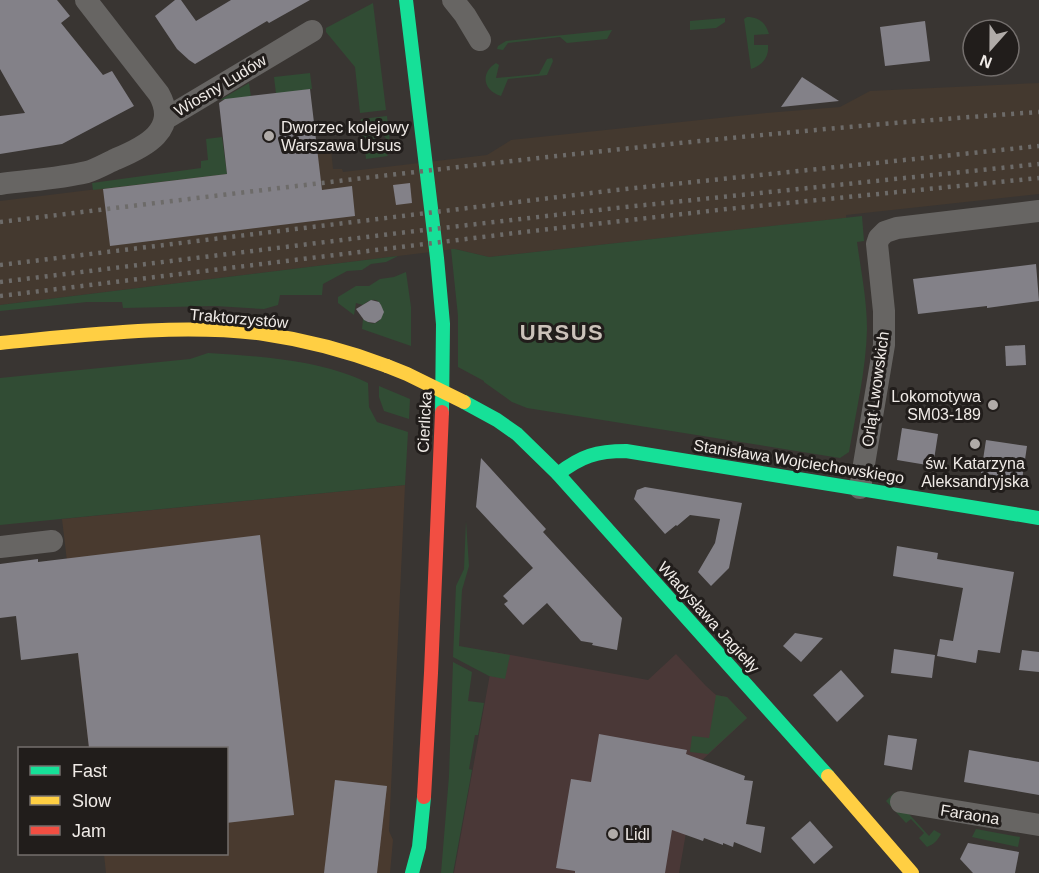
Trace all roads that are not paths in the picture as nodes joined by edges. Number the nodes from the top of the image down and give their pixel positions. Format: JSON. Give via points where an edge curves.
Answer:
{"nodes":[{"id":1,"x":86,"y":0,"type":"edge"},
{"id":2,"x":406,"y":0,"type":"edge"},
{"id":3,"x":453,"y":0,"type":"edge"},
{"id":4,"x":312,"y":31,"type":"dead end"},
{"id":5,"x":480,"y":40,"type":"dead end"},
{"id":6,"x":165,"y":118,"type":"junction"},
{"id":7,"x":0,"y":184,"type":"edge"},
{"id":8,"x":1039,"y":211,"type":"edge"},
{"id":9,"x":0,"y":343,"type":"edge"},
{"id":10,"x":464,"y":402,"type":"joint"},
{"id":11,"x":558,"y":474,"type":"junction"},
{"id":12,"x":860,"y":488,"type":"junction"},
{"id":13,"x":1039,"y":518,"type":"edge"},
{"id":14,"x":52,"y":541,"type":"dead end"},
{"id":15,"x":0,"y":547,"type":"edge"},
{"id":16,"x":901,"y":802,"type":"dead end"},
{"id":17,"x":1039,"y":825,"type":"edge"},
{"id":18,"x":419,"y":847,"type":"junction"},
{"id":19,"x":412,"y":873,"type":"edge"},
{"id":20,"x":422,"y":873,"type":"edge"},
{"id":21,"x":912,"y":873,"type":"edge"}],
"edges":[{"from":1,"to":6,"type":"street","via":[[159,94]]},
{"from":2,"to":18,"type":"street","name":"Cierlicka","via":[[443,324],[431,673]]},
{"from":3,"to":5,"type":"street"},
{"from":4,"to":6,"type":"street","name":"Wiosny Ludów"},
{"from":6,"to":7,"type":"street","name":"Wiosny Ludów","via":[[161,130],[145,145],[89,171]]},
{"from":8,"to":12,"type":"street","name":"Orląt Lwowskich","via":[[897,228],[879,238],[884,345]]},
{"from":9,"to":10,"type":"street","name":"Traktorzystów","bridge":true,"via":[[165,330],[281,337],[329,346],[387,366]]},
{"from":10,"to":11,"type":"street","name":"Władysława Jagiełły","via":[[517,434]]},
{"from":11,"to":12,"type":"street","name":"Stanisława Wojciechowskiego","via":[[586,456],[626,451]]},
{"from":11,"to":21,"type":"street","name":"Władysława Jagiełły"},
{"from":12,"to":13,"type":"street","name":"Stanisława Wojciechowskiego"},
{"from":14,"to":15,"type":"street"},
{"from":16,"to":17,"type":"street","name":"Faraona"},
{"from":18,"to":19,"type":"street","name":"Cierlicka"},
{"from":18,"to":20,"type":"street","name":"Cierlicka"}]}
